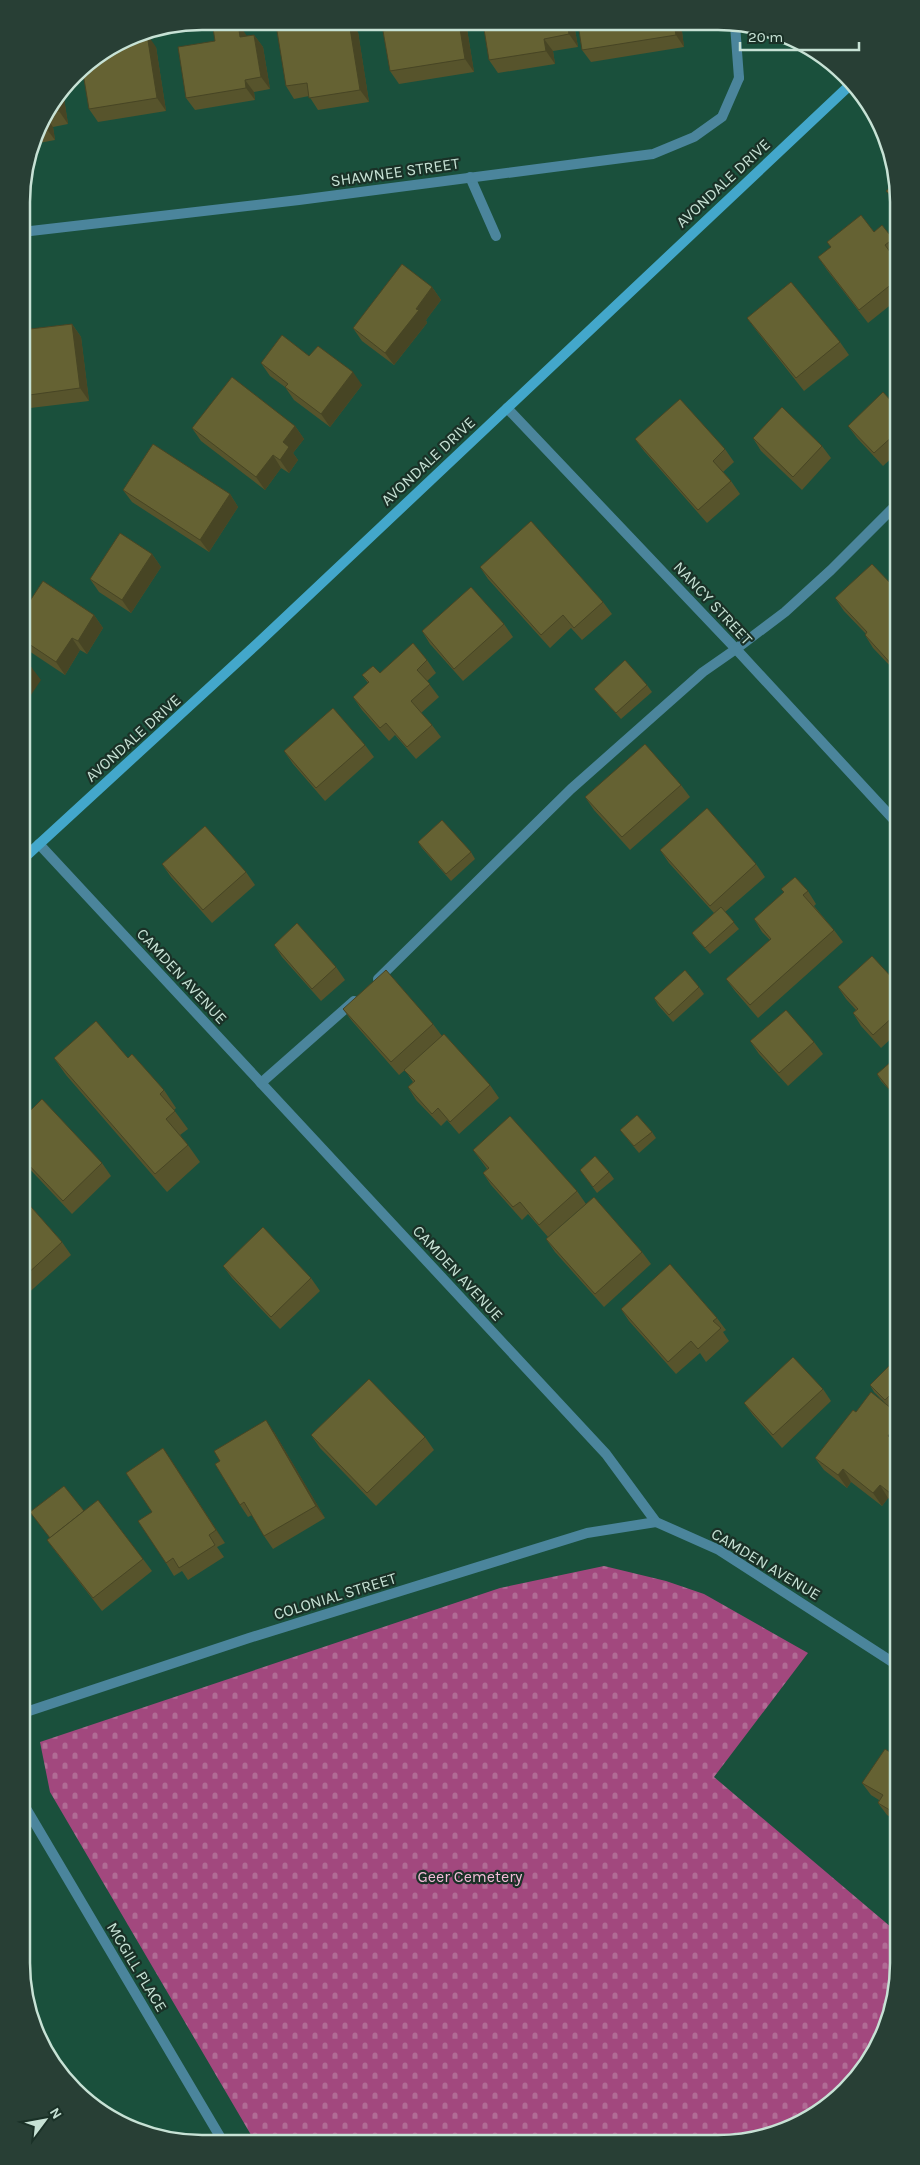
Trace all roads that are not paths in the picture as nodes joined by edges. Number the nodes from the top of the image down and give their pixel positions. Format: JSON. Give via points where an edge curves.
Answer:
{"nodes":[{"id":1,"x":736,"y":31,"type":"edge"},
{"id":2,"x":847,"y":88,"type":"edge"},
{"id":3,"x":470,"y":177,"type":"junction"},
{"id":4,"x":30,"y":231,"type":"edge"},
{"id":5,"x":496,"y":236,"type":"dead end"},
{"id":6,"x":507,"y":408,"type":"junction"},
{"id":7,"x":890,"y":511,"type":"edge"},
{"id":8,"x":736,"y":650,"type":"junction"},
{"id":9,"x":890,"y":816,"type":"edge"},
{"id":10,"x":39,"y":844,"type":"junction"},
{"id":11,"x":30,"y":852,"type":"edge"},
{"id":12,"x":261,"y":1083,"type":"junction"},
{"id":13,"x":656,"y":1522,"type":"junction"},
{"id":14,"x":890,"y":1660,"type":"edge"},
{"id":15,"x":30,"y":1711,"type":"edge"},
{"id":16,"x":30,"y":1815,"type":"edge"},
{"id":17,"x":219,"y":2135,"type":"edge"}],
"edges":[{"from":1,"to":3,"type":"street","name":"SHAWNEE STREET","via":[[740,78],[722,117],[694,137],[653,154]]},
{"from":2,"to":6,"type":"main road","name":"AVONDALE DRIVE"},
{"from":3,"to":4,"type":"street","name":"SHAWNEE STREET"},
{"from":3,"to":5,"type":"street"},
{"from":6,"to":8,"type":"street","name":"NANCY STREET"},
{"from":6,"to":10,"type":"main road","name":"AVONDALE DRIVE","via":[[258,644]]},
{"from":7,"to":8,"type":"street","via":[[785,612]]},
{"from":8,"to":9,"type":"street","name":"NANCY STREET"},
{"from":8,"to":12,"type":"street","via":[[703,672],[571,789],[408,951]]},
{"from":10,"to":11,"type":"main road","name":"AVONDALE DRIVE"},
{"from":10,"to":12,"type":"street","name":"CAMDEN AVENUE"},
{"from":12,"to":13,"type":"street","name":"CAMDEN AVENUE","via":[[606,1454]]},
{"from":13,"to":14,"type":"street","name":"CAMDEN AVENUE","via":[[719,1550]]},
{"from":13,"to":15,"type":"street","name":"COLONIAL STREET","via":[[587,1533],[249,1638]]},
{"from":16,"to":17,"type":"street","name":"MCGILL PLACE"}]}
